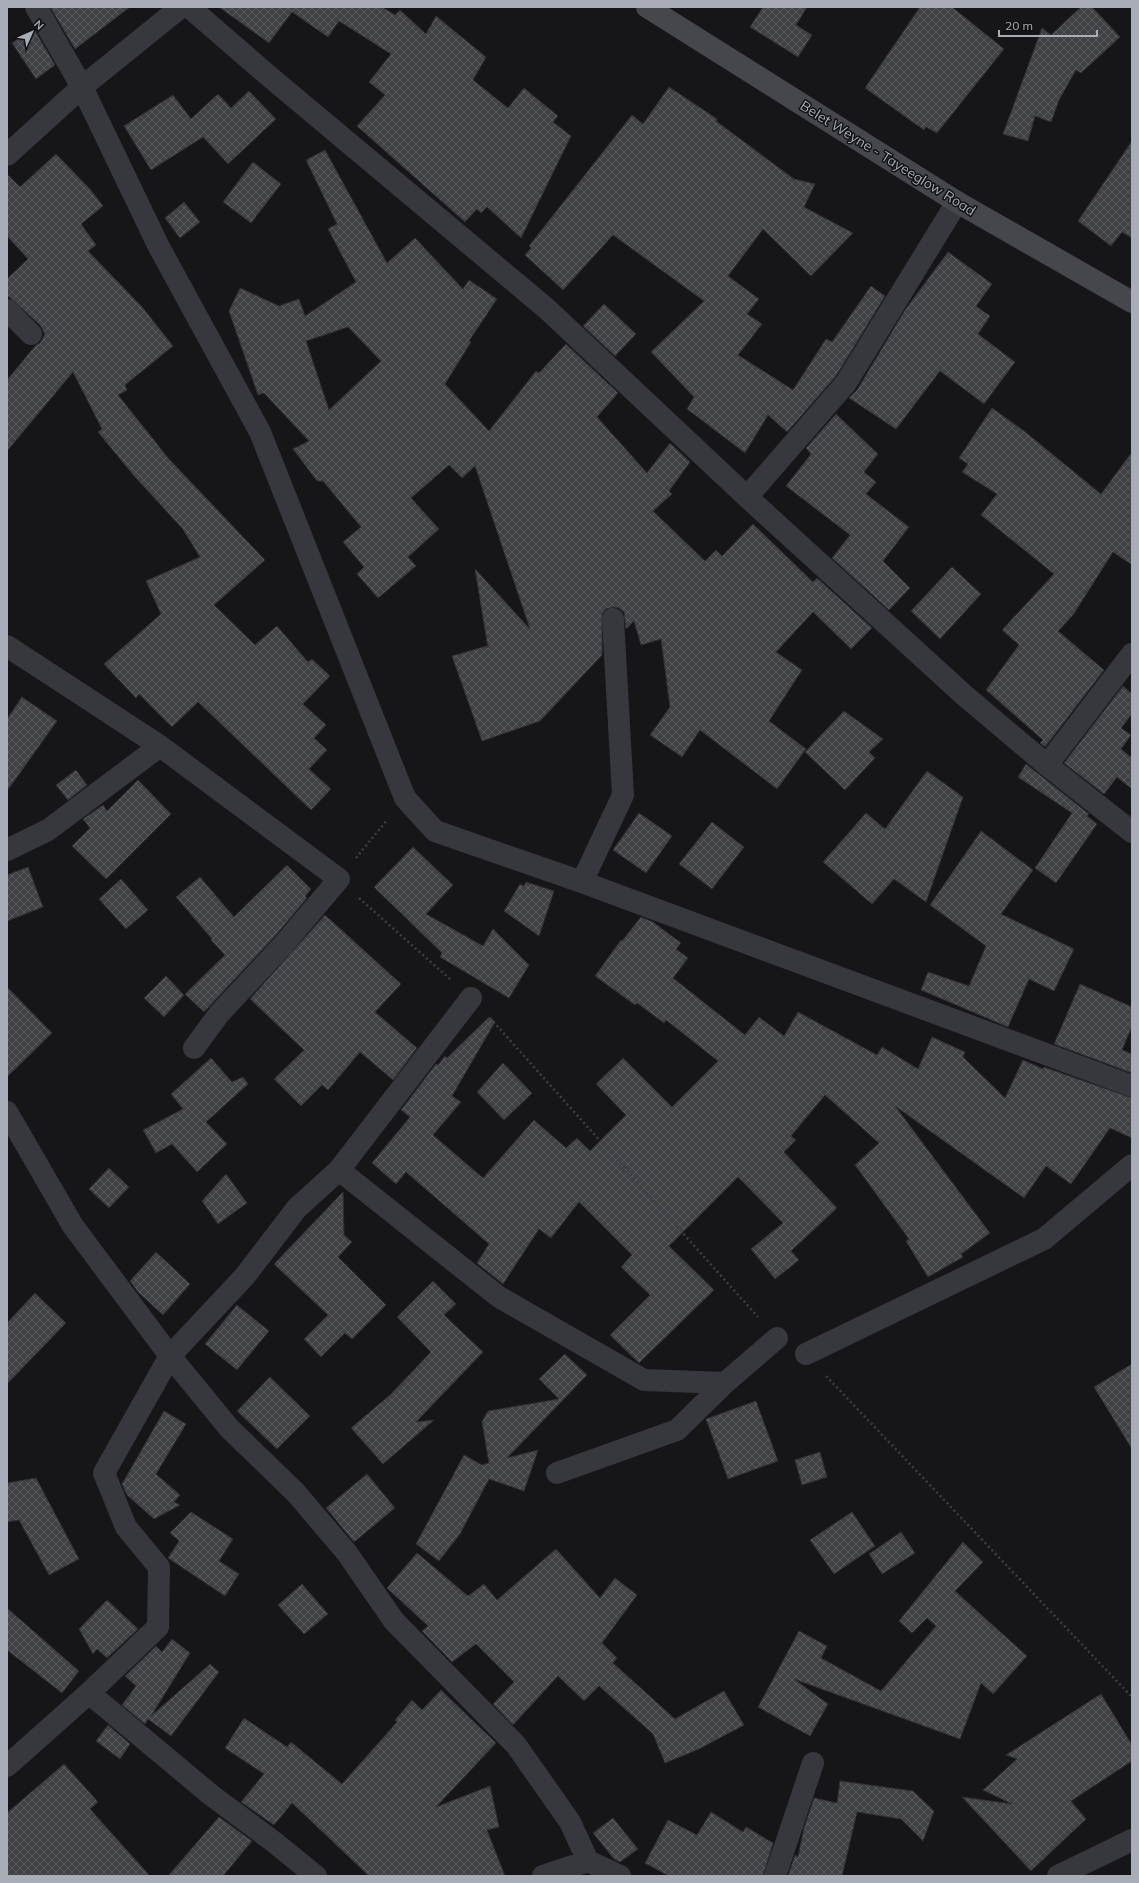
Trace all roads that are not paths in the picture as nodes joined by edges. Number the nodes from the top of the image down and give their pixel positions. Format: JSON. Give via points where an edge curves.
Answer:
{"nodes":[{"id":1,"x":36,"y":7,"type":"edge"},
{"id":2,"x":182,"y":7,"type":"edge"},
{"id":3,"x":189,"y":7,"type":"edge"},
{"id":4,"x":647,"y":7,"type":"edge"},
{"id":5,"x":82,"y":86,"type":"junction"},
{"id":6,"x":7,"y":155,"type":"edge"},
{"id":7,"x":957,"y":202,"type":"junction"},
{"id":8,"x":1132,"y":302,"type":"edge"},
{"id":9,"x":7,"y":310,"type":"edge"},
{"id":10,"x":31,"y":334,"type":"dead end"},
{"id":11,"x":746,"y":497,"type":"junction"},
{"id":12,"x":614,"y":619,"type":"dead end"},
{"id":13,"x":7,"y":646,"type":"edge"},
{"id":14,"x":1132,"y":654,"type":"edge"},
{"id":15,"x":160,"y":746,"type":"junction"},
{"id":16,"x":1047,"y":765,"type":"junction"},
{"id":17,"x":1132,"y":832,"type":"edge"},
{"id":18,"x":7,"y":850,"type":"edge"},
{"id":19,"x":582,"y":882,"type":"junction"},
{"id":20,"x":471,"y":998,"type":"road end"},
{"id":21,"x":194,"y":1048,"type":"dead end"},
{"id":22,"x":1132,"y":1086,"type":"edge"},
{"id":23,"x":7,"y":1112,"type":"edge"},
{"id":24,"x":1132,"y":1165,"type":"edge"},
{"id":25,"x":339,"y":1170,"type":"junction"},
{"id":26,"x":777,"y":1338,"type":"road end"},
{"id":27,"x":806,"y":1354,"type":"road end"},
{"id":28,"x":170,"y":1356,"type":"junction"},
{"id":29,"x":725,"y":1383,"type":"junction"},
{"id":30,"x":557,"y":1473,"type":"dead end"},
{"id":31,"x":89,"y":1693,"type":"junction"},
{"id":32,"x":813,"y":1763,"type":"dead end"},
{"id":33,"x":7,"y":1766,"type":"edge"},
{"id":34,"x":1132,"y":1840,"type":"edge"},
{"id":35,"x":588,"y":1861,"type":"junction"},
{"id":36,"x":316,"y":1876,"type":"edge"},
{"id":37,"x":543,"y":1876,"type":"edge"},
{"id":38,"x":620,"y":1876,"type":"edge"},
{"id":39,"x":775,"y":1876,"type":"edge"},
{"id":40,"x":1058,"y":1876,"type":"edge"}],
"edges":[{"from":1,"to":5,"type":"street"},
{"from":2,"to":5,"type":"street"},
{"from":3,"to":11,"type":"street","via":[[547,309]]},
{"from":4,"to":7,"type":"main road","name":"Belet Weyne - Tayeeglow Road"},
{"from":5,"to":6,"type":"street"},
{"from":5,"to":19,"type":"street","via":[[159,247],[260,432],[405,798],[435,831]]},
{"from":7,"to":8,"type":"main road","name":"Belet Weyne - Tayeeglow Road"},
{"from":7,"to":11,"type":"street","via":[[846,383]]},
{"from":9,"to":10,"type":"street"},
{"from":11,"to":16,"type":"street","via":[[964,695]]},
{"from":12,"to":19,"type":"street","via":[[623,795]]},
{"from":13,"to":15,"type":"street"},
{"from":14,"to":16,"type":"street"},
{"from":15,"to":18,"type":"street","via":[[48,830]]},
{"from":15,"to":21,"type":"street","via":[[339,879],[284,944],[219,1014]]},
{"from":16,"to":17,"type":"street"},
{"from":19,"to":22,"type":"street"},
{"from":20,"to":25,"type":"street"},
{"from":23,"to":28,"type":"street","via":[[73,1226]]},
{"from":24,"to":27,"type":"street","via":[[1044,1239]]},
{"from":25,"to":28,"type":"street","via":[[297,1208],[245,1276]]},
{"from":25,"to":29,"type":"street","via":[[499,1297],[644,1380]]},
{"from":26,"to":29,"type":"street"},
{"from":28,"to":31,"type":"street","via":[[104,1473],[126,1527],[160,1568],[158,1627]]},
{"from":28,"to":35,"type":"street","via":[[230,1428],[296,1493],[347,1552],[394,1621],[516,1745],[570,1822]]},
{"from":29,"to":30,"type":"street","via":[[677,1430]]},
{"from":31,"to":33,"type":"street"},
{"from":31,"to":36,"type":"street","via":[[211,1795]]},
{"from":32,"to":39,"type":"street"},
{"from":34,"to":40,"type":"street"},
{"from":35,"to":37,"type":"street"},
{"from":35,"to":38,"type":"street"}]}
